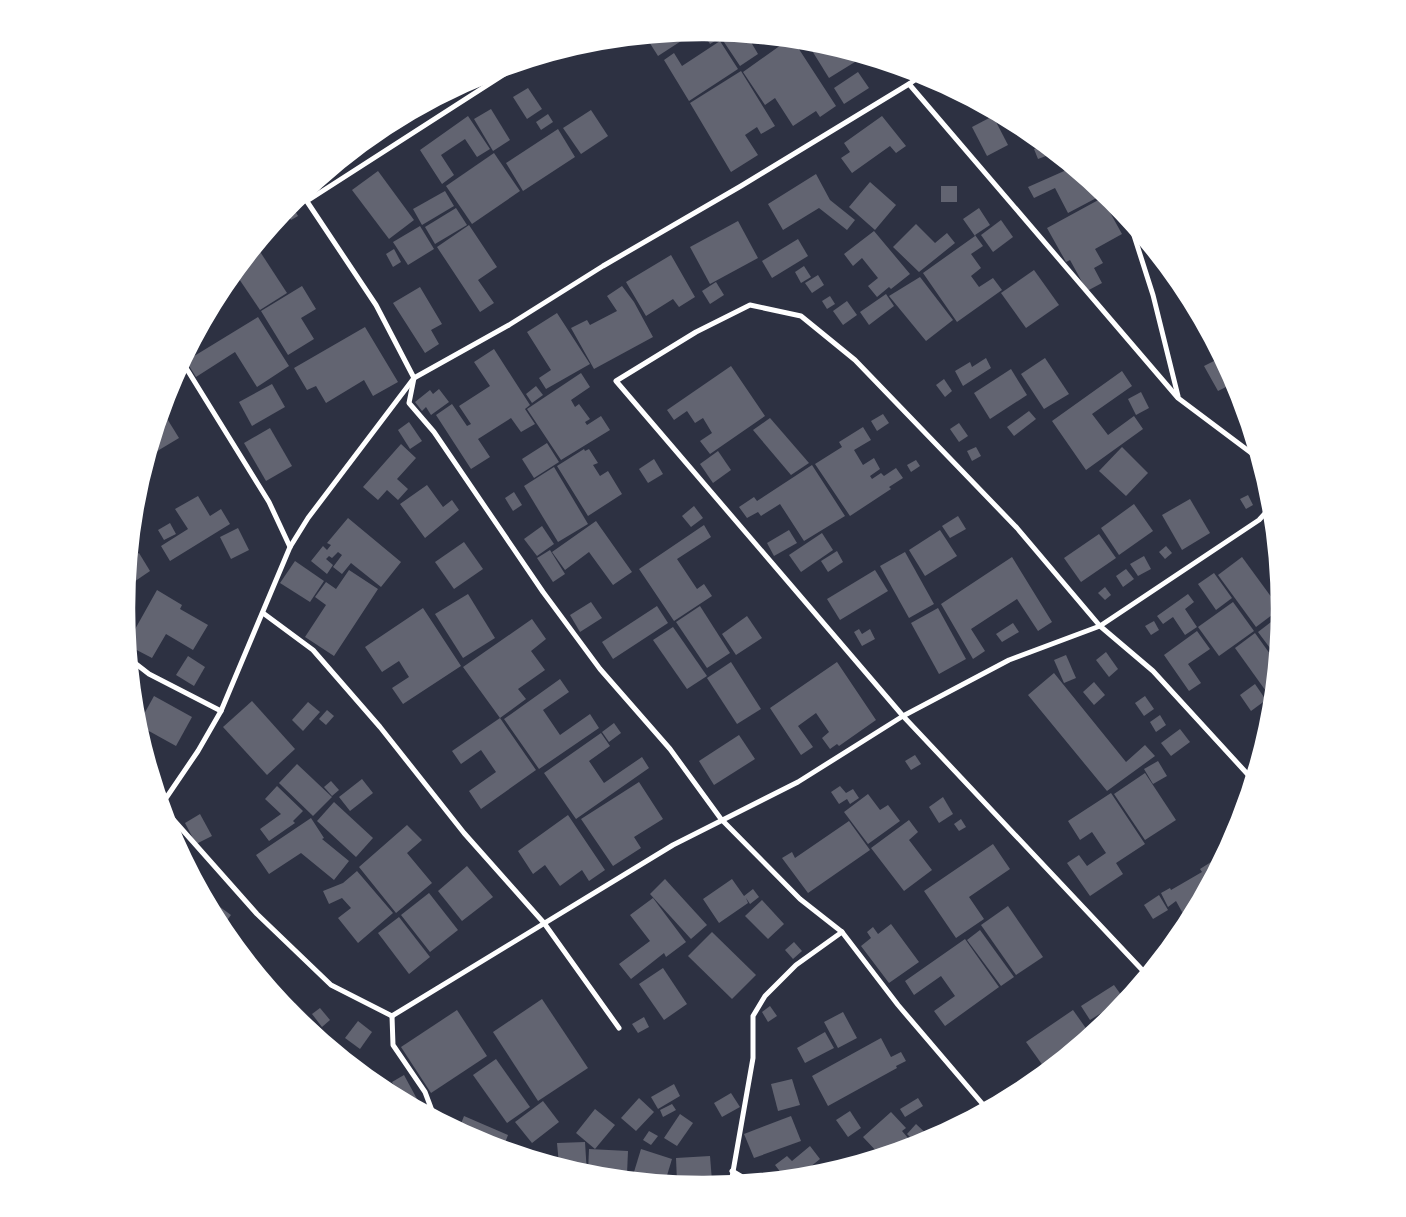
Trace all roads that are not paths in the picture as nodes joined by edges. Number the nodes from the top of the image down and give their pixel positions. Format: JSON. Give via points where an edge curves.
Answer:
{"nodes":[{"id":1,"x":498,"y":78,"type":"edge"},
{"id":2,"x":914,"y":80,"type":"edge"},
{"id":3,"x":909,"y":84,"type":"junction"},
{"id":4,"x":307,"y":201,"type":"joint"},
{"id":5,"x":1135,"y":240,"type":"edge"},
{"id":6,"x":187,"y":370,"type":"edge"},
{"id":7,"x":414,"y":378,"type":"junction"},
{"id":8,"x":1178,"y":398,"type":"junction"},
{"id":9,"x":1249,"y":451,"type":"edge"},
{"id":10,"x":1264,"y":515,"type":"edge"},
{"id":11,"x":290,"y":547,"type":"junction"},
{"id":12,"x":262,"y":612,"type":"junction"},
{"id":13,"x":1100,"y":626,"type":"junction"},
{"id":14,"x":138,"y":665,"type":"edge"},
{"id":15,"x":221,"y":711,"type":"junction"},
{"id":16,"x":903,"y":716,"type":"junction"},
{"id":17,"x":1247,"y":773,"type":"edge"},
{"id":18,"x":168,"y":798,"type":"edge"},
{"id":19,"x":721,"y":819,"type":"junction"},
{"id":20,"x":176,"y":821,"type":"edge"},
{"id":21,"x":544,"y":923,"type":"junction"},
{"id":22,"x":842,"y":932,"type":"junction"},
{"id":23,"x":1142,"y":969,"type":"edge"},
{"id":24,"x":392,"y":1016,"type":"junction"},
{"id":25,"x":619,"y":1028,"type":"dead end"},
{"id":26,"x":982,"y":1103,"type":"edge"},
{"id":27,"x":431,"y":1107,"type":"edge"},
{"id":28,"x":732,"y":1171,"type":"junction"},
{"id":29,"x":732,"y":1176,"type":"edge"},
{"id":30,"x":740,"y":1176,"type":"edge"}],
"edges":[{"from":1,"to":4,"type":"street"},
{"from":2,"to":3,"type":"street"},
{"from":3,"to":7,"type":"street","via":[[509,325]]},
{"from":3,"to":8,"type":"street"},
{"from":4,"to":7,"type":"street","via":[[376,305]]},
{"from":5,"to":8,"type":"street"},
{"from":6,"to":11,"type":"street","via":[[269,502]]},
{"from":7,"to":11,"type":"street","via":[[308,518]]},
{"from":7,"to":19,"type":"street","via":[[408,403],[434,432],[543,592],[600,669],[670,749]]},
{"from":8,"to":9,"type":"street"},
{"from":10,"to":13,"type":"street"},
{"from":11,"to":12,"type":"street"},
{"from":12,"to":15,"type":"street"},
{"from":12,"to":21,"type":"street","via":[[313,650],[380,727],[464,833]]},
{"from":13,"to":16,"type":"street","via":[[1009,660]]},
{"from":13,"to":16,"type":"street","via":[[1017,528],[856,360],[801,316],[750,305],[696,332],[616,382]]},
{"from":13,"to":17,"type":"street","via":[[1153,671]]},
{"from":14,"to":15,"type":"street"},
{"from":15,"to":18,"type":"street"},
{"from":16,"to":19,"type":"street","via":[[798,782]]},
{"from":16,"to":23,"type":"street"},
{"from":19,"to":21,"type":"street"},
{"from":19,"to":22,"type":"street","via":[[800,898]]},
{"from":20,"to":24,"type":"street","via":[[257,914],[331,986]]},
{"from":21,"to":24,"type":"street"},
{"from":21,"to":25,"type":"street"},
{"from":22,"to":26,"type":"street","via":[[898,1005]]},
{"from":22,"to":28,"type":"street","via":[[796,965],[765,996],[754,1016],[752,1058]]},
{"from":24,"to":27,"type":"street","via":[[393,1045],[425,1092]]},
{"from":28,"to":29,"type":"street"},
{"from":28,"to":30,"type":"street"}]}
